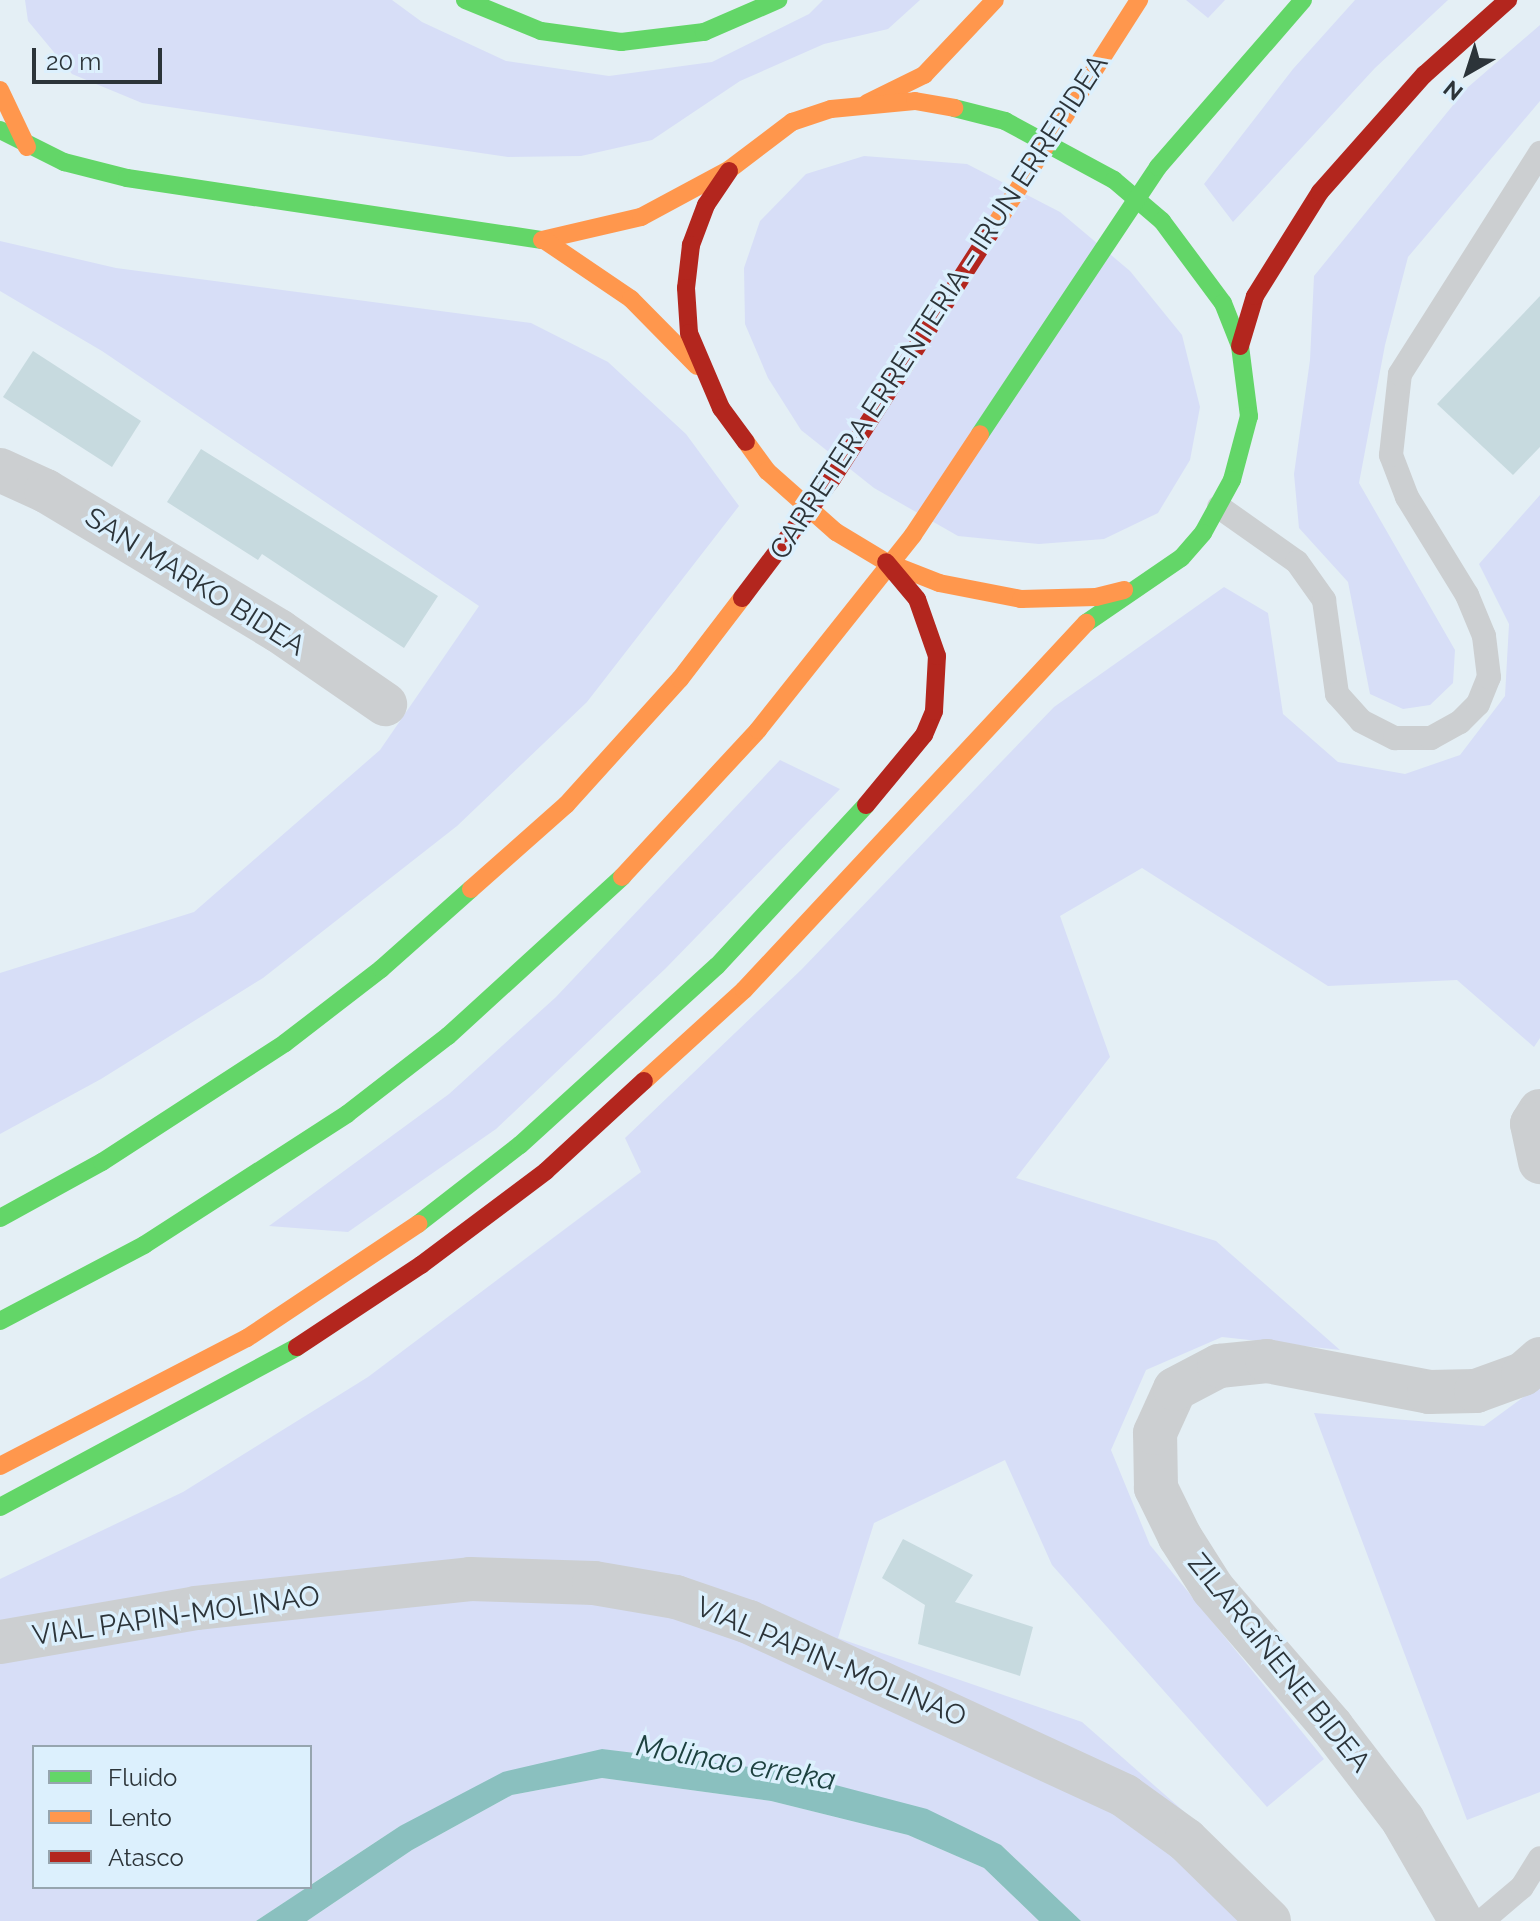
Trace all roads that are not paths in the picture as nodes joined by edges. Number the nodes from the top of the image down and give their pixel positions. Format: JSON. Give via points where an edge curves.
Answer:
{"nodes":[{"id":1,"x":465,"y":0,"type":"edge"},
{"id":2,"x":778,"y":0,"type":"edge"},
{"id":3,"x":995,"y":0,"type":"edge"},
{"id":4,"x":1139,"y":0,"type":"edge"},
{"id":5,"x":1303,"y":0,"type":"edge"},
{"id":6,"x":1508,"y":0,"type":"edge"},
{"id":7,"x":0,"y":90,"type":"edge"},
{"id":8,"x":867,"y":103,"type":"junction"},
{"id":9,"x":0,"y":130,"type":"edge"},
{"id":10,"x":27,"y":147,"type":"junction"},
{"id":11,"x":1540,"y":153,"type":"edge"},
{"id":12,"x":730,"y":169,"type":"junction"},
{"id":13,"x":544,"y":240,"type":"junction"},
{"id":14,"x":1240,"y":346,"type":"junction"},
{"id":15,"x":702,"y":371,"type":"junction"},
{"id":16,"x":0,"y":470,"type":"edge"},
{"id":17,"x":1219,"y":507,"type":"junction"},
{"id":18,"x":886,"y":562,"type":"junction"},
{"id":19,"x":1162,"y":573,"type":"junction"},
{"id":20,"x":385,"y":704,"type":"dead end"},
{"id":21,"x":1540,"y":1111,"type":"edge"},
{"id":22,"x":1540,"y":1162,"type":"edge"},
{"id":23,"x":0,"y":1218,"type":"edge"},
{"id":24,"x":0,"y":1321,"type":"edge"},
{"id":25,"x":1540,"y":1359,"type":"edge"},
{"id":26,"x":0,"y":1466,"type":"edge"},
{"id":27,"x":0,"y":1507,"type":"edge"},
{"id":28,"x":0,"y":1642,"type":"edge"},
{"id":29,"x":1540,"y":1858,"type":"edge"},
{"id":30,"x":1269,"y":1921,"type":"edge"},
{"id":31,"x":1461,"y":1921,"type":"edge"},
{"id":32,"x":1482,"y":1921,"type":"edge"}],
"edges":[{"from":1,"to":2,"type":"main road","via":[[541,31],[621,42],[704,32]]},
{"from":3,"to":8,"type":"main road","via":[[924,75]]},
{"from":4,"to":23,"type":"main road","name":"CARRETERA ERRENTERIA – IRUN ERREPIDEA","via":[[832,479],[680,679],[566,805],[381,969],[180,1114]]},
{"from":5,"to":24,"type":"main road","via":[[1252,53],[1122,218],[913,535],[758,730],[635,865],[448,1036],[347,1114],[144,1245]]},
{"from":6,"to":14,"type":"main road","via":[[1424,75],[1320,192],[1255,296]]},
{"from":7,"to":10,"type":"main road"},
{"from":8,"to":12,"type":"main road","via":[[792,122]]},
{"from":8,"to":14,"type":"main road","via":[[915,101],[1005,121],[1114,180],[1162,221],[1196,261],[1223,303]]},
{"from":9,"to":10,"type":"main road"},
{"from":10,"to":13,"type":"main road","via":[[127,178]]},
{"from":11,"to":17,"type":"lane","via":[[1400,374],[1391,455],[1407,497],[1467,595],[1484,636],[1489,677],[1478,704],[1431,738],[1395,738],[1361,721],[1337,694],[1324,600],[1297,562]]},
{"from":12,"to":13,"type":"main road","via":[[641,217]]},
{"from":12,"to":15,"type":"main road","via":[[706,205],[691,245],[686,288],[689,333]]},
{"from":13,"to":15,"type":"main road","via":[[631,299]]},
{"from":14,"to":17,"type":"main road","via":[[1249,416],[1242,455]]},
{"from":15,"to":18,"type":"main road","via":[[721,408],[767,471],[836,532]]},
{"from":16,"to":20,"type":"street","name":"SAN MARKO BIDEA","via":[[46,491],[279,631]]},
{"from":17,"to":19,"type":"main road","via":[[1203,533]]},
{"from":18,"to":19,"type":"main road","via":[[939,583],[1021,599],[1096,597]]},
{"from":18,"to":26,"type":"main road","via":[[917,599],[937,656],[936,697],[924,735],[717,966],[496,1163],[401,1237],[247,1338]]},
{"from":19,"to":27,"type":"main road","via":[[1078,628],[744,990],[546,1171],[421,1265],[263,1369]]},
{"from":21,"to":22,"type":"street","via":[[1532,1124]]},
{"from":25,"to":31,"type":"street","name":"ZILARGIÑENE BIDEA","via":[[1523,1374],[1476,1391],[1429,1392],[1267,1361],[1219,1366],[1175,1389],[1155,1433],[1156,1488],[1180,1537],[1213,1589],[1332,1727],[1403,1820]]},
{"from":28,"to":30,"type":"street","name":"VIAL PAPIN-MOLINAO","via":[[196,1608],[470,1579],[594,1583],[676,1597],[764,1628],[1125,1796],[1186,1840]]},
{"from":29,"to":32,"type":"lane","via":[[1522,1887]]}]}
